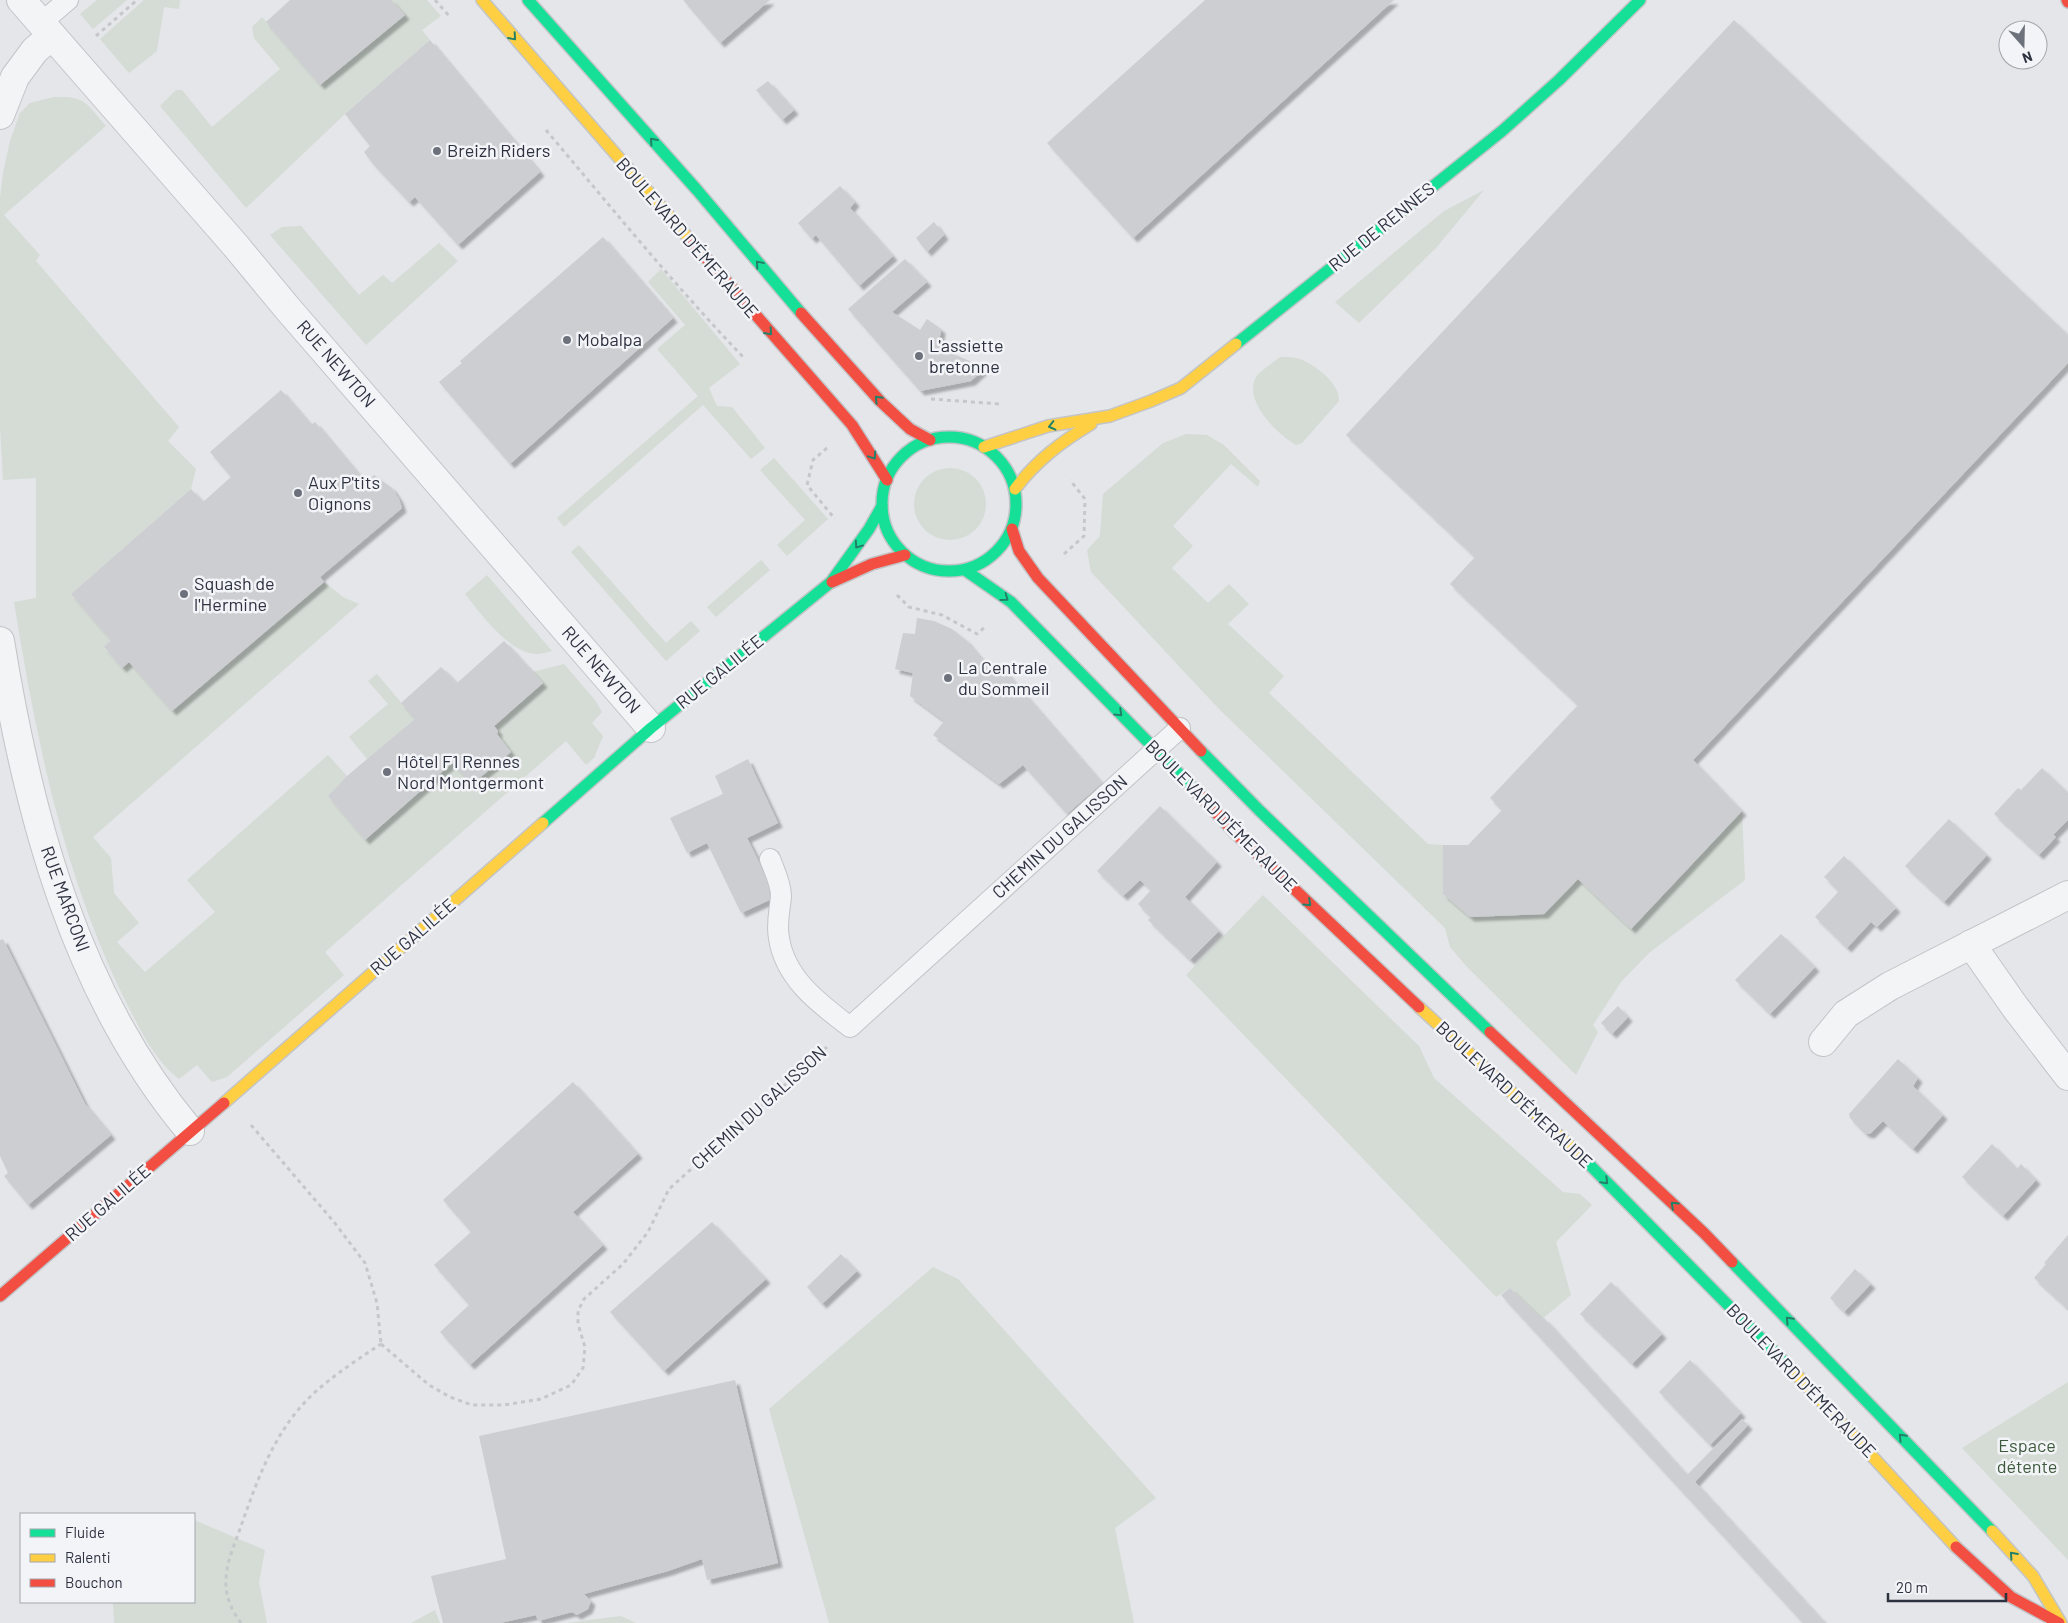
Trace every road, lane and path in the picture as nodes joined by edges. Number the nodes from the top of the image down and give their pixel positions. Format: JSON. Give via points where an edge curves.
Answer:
{"nodes":[{"id":1,"x":20,"y":0,"type":"edge"},
{"id":2,"x":68,"y":0,"type":"edge"},
{"id":3,"x":137,"y":0,"type":"edge"},
{"id":4,"x":435,"y":0,"type":"edge"},
{"id":5,"x":482,"y":0,"type":"edge"},
{"id":6,"x":528,"y":0,"type":"edge"},
{"id":7,"x":1640,"y":0,"type":"edge"},
{"id":8,"x":454,"y":22,"type":"dead end"},
{"id":9,"x":46,"y":29,"type":"junction"},
{"id":10,"x":71,"y":59,"type":"junction"},
{"id":11,"x":0,"y":115,"type":"edge"},
{"id":12,"x":541,"y":124,"type":"dead end"},
{"id":13,"x":749,"y":362,"type":"dead end"},
{"id":14,"x":1100,"y":418,"type":"junction"},
{"id":15,"x":930,"y":440,"type":"junction"},
{"id":16,"x":827,"y":447,"type":"dead end"},
{"id":17,"x":984,"y":447,"type":"junction"},
{"id":18,"x":887,"y":480,"type":"junction"},
{"id":19,"x":1015,"y":489,"type":"junction"},
{"id":20,"x":882,"y":506,"type":"junction"},
{"id":21,"x":1012,"y":529,"type":"junction"},
{"id":22,"x":858,"y":546,"type":"junction"},
{"id":23,"x":905,"y":555,"type":"junction"},
{"id":24,"x":965,"y":570,"type":"junction"},
{"id":25,"x":831,"y":582,"type":"junction"},
{"id":26,"x":0,"y":641,"type":"edge"},
{"id":27,"x":651,"y":728,"type":"junction"},
{"id":28,"x":1180,"y":728,"type":"junction"},
{"id":29,"x":1156,"y":750,"type":"junction"},
{"id":30,"x":770,"y":859,"type":"dead end"},
{"id":31,"x":2068,"y":895,"type":"edge"},
{"id":32,"x":1971,"y":944,"type":"junction"},
{"id":33,"x":850,"y":1027,"type":"junction"},
{"id":34,"x":1823,"y":1042,"type":"dead end"},
{"id":35,"x":2068,"y":1076,"type":"edge"},
{"id":36,"x":229,"y":1099,"type":"junction"},
{"id":37,"x":190,"y":1131,"type":"junction"},
{"id":38,"x":0,"y":1296,"type":"edge"},
{"id":39,"x":382,"y":1344,"type":"junction"},
{"id":40,"x":240,"y":1623,"type":"edge"},
{"id":41,"x":2060,"y":1623,"type":"edge"}],
"edges":[{"from":1,"to":9,"type":"street","name":"RUE NEWTON"},
{"from":2,"to":9,"type":"lane"},
{"from":3,"to":10,"type":"path"},
{"from":4,"to":8,"type":"path"},
{"from":5,"to":18,"type":"main road","name":"BOULEVARD D'ÉMERAUDE","one_way":true,"via":[[852,426]]},
{"from":15,"to":6,"type":"main road","name":"BOULEVARD D'ÉMERAUDE","one_way":true,"via":[[910,429],[880,401]]},
{"from":7,"to":14,"type":"main road","name":"RUE DE RENNES","via":[[1502,131],[1195,378],[1164,396]]},
{"from":9,"to":10,"type":"street","name":"RUE NEWTON"},
{"from":9,"to":11,"type":"street","via":[[14,77]]},
{"from":10,"to":27,"type":"street","name":"RUE NEWTON"},
{"from":12,"to":13,"type":"path","via":[[640,243]]},
{"from":14,"to":17,"type":"main road","name":"RUE DE RENNES","one_way":true,"via":[[1057,424]]},
{"from":14,"to":19,"type":"main road","name":"RUE DE RENNES","via":[[1047,451]]},
{"from":15,"to":17,"type":"main road","via":[[958,438]]},
{"from":15,"to":18,"type":"main road","via":[[904,455]]},
{"from":16,"to":22,"type":"path","via":[[813,460],[806,485]]},
{"from":17,"to":19,"type":"main road","via":[[1004,465]]},
{"from":18,"to":20,"type":"main road"},
{"from":19,"to":21,"type":"main road","via":[[1017,503]]},
{"from":20,"to":22,"type":"main road","name":"RUE GALILÉE","one_way":true},
{"from":20,"to":23,"type":"main road","via":[[888,533]]},
{"from":21,"to":24,"type":"main road","via":[[993,555]]},
{"from":21,"to":28,"type":"main road","via":[[1019,551],[1038,578]]},
{"from":22,"to":25,"type":"main road","name":"RUE GALILÉE"},
{"from":23,"to":24,"type":"main road","via":[[926,568],[952,572]]},
{"from":23,"to":25,"type":"main road","name":"RUE GALILÉE","via":[[872,564]]},
{"from":24,"to":29,"type":"main road","name":"BOULEVARD D'ÉMERAUDE","one_way":true,"via":[[1011,602]]},
{"from":25,"to":27,"type":"main road","name":"RUE GALILÉE"},
{"from":26,"to":37,"type":"street","name":"RUE MARCONI","via":[[27,782],[49,865],[69,917],[104,996],[137,1059]]},
{"from":27,"to":36,"type":"main road","name":"RUE GALILÉE"},
{"from":28,"to":29,"type":"lane","name":"CHEMIN DU GALISSON"},
{"from":41,"to":28,"type":"main road","one_way":true,"via":[[2033,1576],[1704,1233],[1260,811]]},
{"from":29,"to":33,"type":"lane","name":"CHEMIN DU GALISSON"},
{"from":29,"to":41,"type":"main road","name":"BOULEVARD D'ÉMERAUDE","one_way":true,"via":[[1294,890],[1560,1135],[1777,1354],[1958,1549],[2011,1597]]},
{"from":30,"to":33,"type":"lane","via":[[781,894],[778,938],[786,961],[812,997]]},
{"from":31,"to":32,"type":"street"},
{"from":32,"to":34,"type":"street","via":[[1890,986],[1846,1014]]},
{"from":32,"to":35,"type":"street"},
{"from":33,"to":39,"type":"path","name":"CHEMIN DU GALISSON","via":[[669,1190],[648,1232],[623,1264],[584,1299],[578,1311],[585,1347],[583,1368],[571,1385],[541,1399],[504,1405],[472,1405],[429,1385]]},
{"from":36,"to":37,"type":"main road","name":"RUE GALILÉE"},
{"from":36,"to":39,"type":"path","via":[[365,1263],[377,1303]]},
{"from":37,"to":38,"type":"main road","name":"RUE GALILÉE"},
{"from":39,"to":40,"type":"path","via":[[346,1367],[311,1396],[285,1427],[269,1454],[228,1565],[226,1582],[232,1611]]}]}
